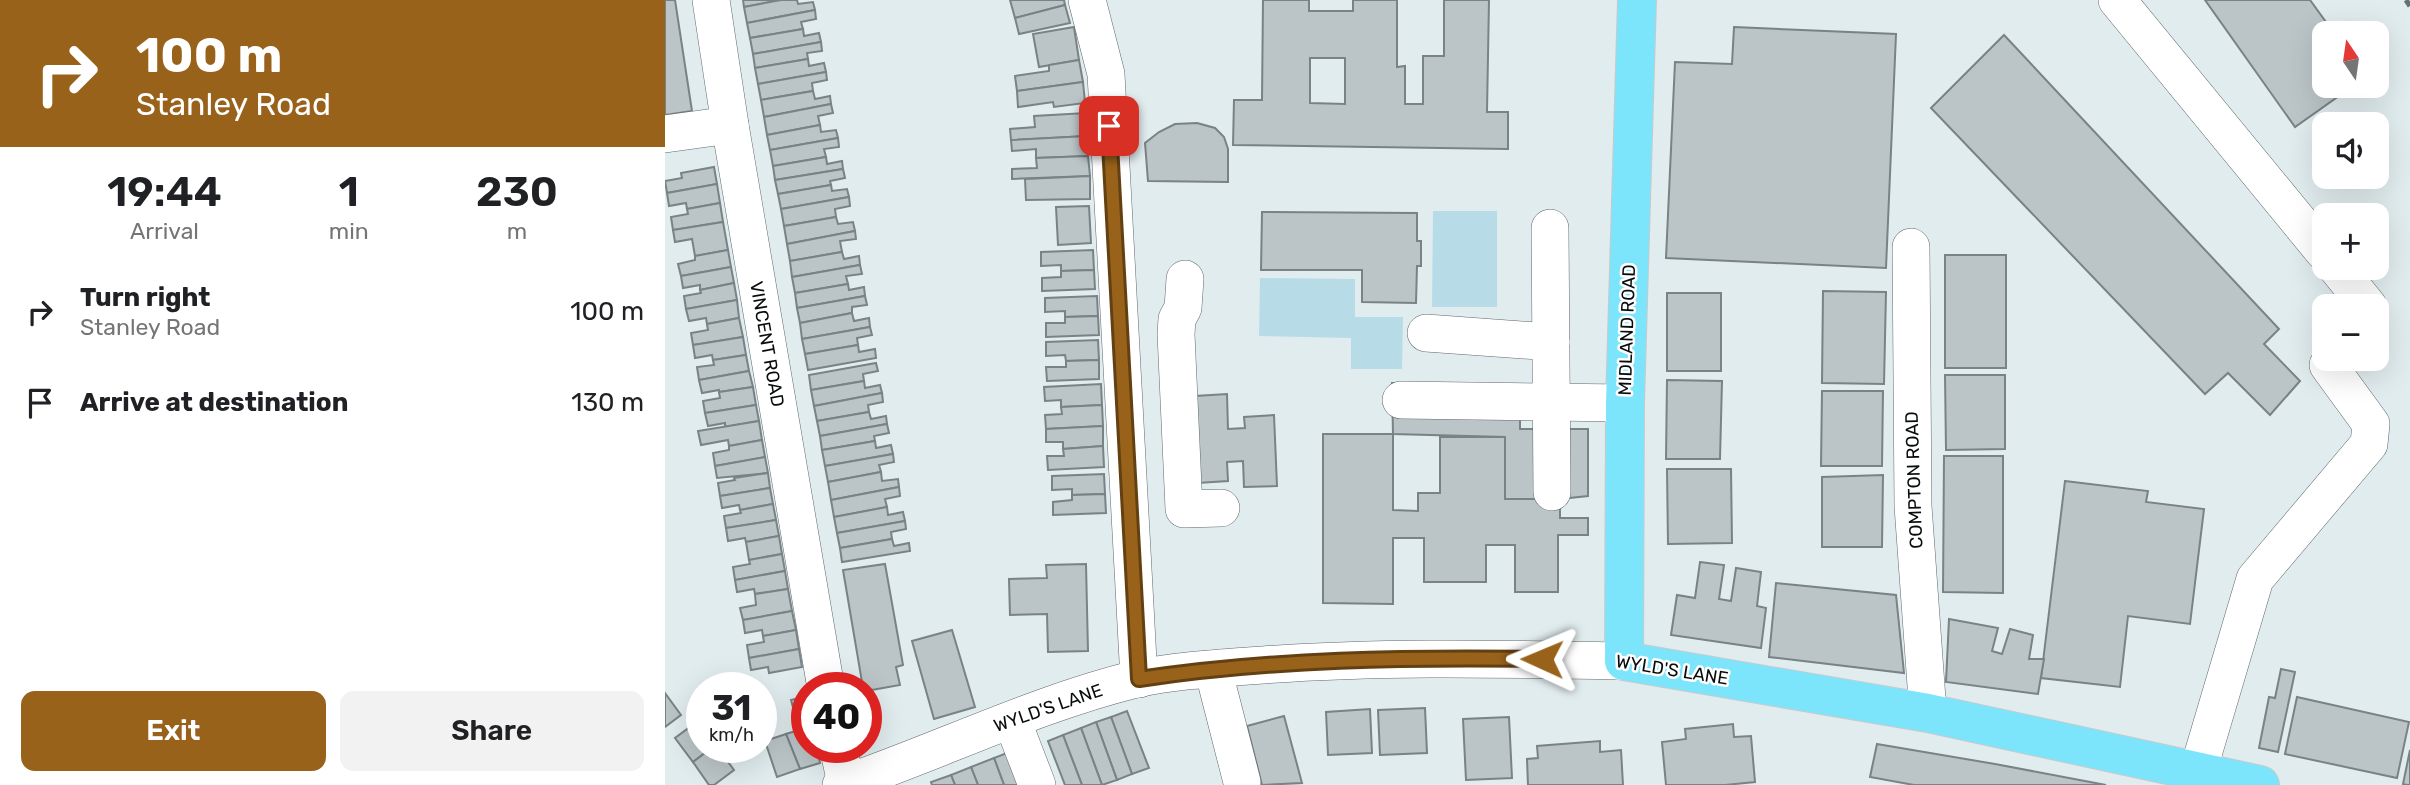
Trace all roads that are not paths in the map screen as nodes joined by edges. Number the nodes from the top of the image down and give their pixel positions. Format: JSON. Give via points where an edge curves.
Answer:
{"nodes":[{"id":1,"x":711,"y":0,"type":"edge"},
{"id":2,"x":1087,"y":0,"type":"edge"},
{"id":3,"x":1637,"y":0,"type":"edge"},
{"id":4,"x":2117,"y":0,"type":"edge"},
{"id":5,"x":730,"y":125,"type":"junction"},
{"id":6,"x":665,"y":134,"type":"edge"},
{"id":7,"x":1550,"y":228,"type":"dead end"},
{"id":8,"x":2312,"y":237,"type":"edge"},
{"id":9,"x":1911,"y":247,"type":"dead end"},
{"id":10,"x":1185,"y":279,"type":"dead end"},
{"id":11,"x":2347,"y":280,"type":"edge"},
{"id":12,"x":2358,"y":294,"type":"edge"},
{"id":13,"x":1426,"y":333,"type":"dead end"},
{"id":14,"x":1551,"y":342,"type":"junction"},
{"id":15,"x":2332,"y":371,"type":"edge"},
{"id":16,"x":1401,"y":400,"type":"dead end"},
{"id":17,"x":1552,"y":402,"type":"junction"},
{"id":18,"x":1625,"y":403,"type":"junction"},
{"id":19,"x":1552,"y":492,"type":"dead end"},
{"id":20,"x":1221,"y":508,"type":"dead end"},
{"id":21,"x":1624,"y":661,"type":"junction"},
{"id":22,"x":1213,"y":669,"type":"junction"},
{"id":23,"x":823,"y":672,"type":"edge"},
{"id":24,"x":1139,"y":679,"type":"junction"},
{"id":25,"x":1928,"y":713,"type":"junction"},
{"id":26,"x":1012,"y":720,"type":"junction"},
{"id":27,"x":840,"y":763,"type":"edge"},
{"id":28,"x":2198,"y":771,"type":"junction"},
{"id":29,"x":2153,"y":773,"type":"edge"},
{"id":30,"x":1242,"y":782,"type":"dead end"},
{"id":31,"x":843,"y":784,"type":"edge"},
{"id":32,"x":1037,"y":785,"type":"edge"},
{"id":33,"x":2260,"y":785,"type":"edge"}],
"edges":[{"from":1,"to":5,"type":"street","name":"VINCENT ROAD"},
{"from":2,"to":24,"type":"street","via":[[1106,74]]},
{"from":3,"to":18,"type":"main road","name":"MIDLAND ROAD"},
{"from":4,"to":8,"type":"street"},
{"from":5,"to":6,"type":"street"},
{"from":5,"to":23,"type":"street","name":"VINCENT ROAD"},
{"from":7,"to":14,"type":"street"},
{"from":9,"to":25,"type":"street","name":"COMPTON ROAD","via":[[1913,506]]},
{"from":10,"to":20,"type":"street","via":[[1176,334],[1184,509]]},
{"from":11,"to":12,"type":"street"},
{"from":13,"to":14,"type":"street"},
{"from":14,"to":17,"type":"street"},
{"from":15,"to":28,"type":"street","via":[[2371,425],[2369,444],[2255,579]]},
{"from":16,"to":17,"type":"street"},
{"from":17,"to":18,"type":"street"},
{"from":17,"to":19,"type":"street"},
{"from":18,"to":21,"type":"main road","name":"MIDLAND ROAD"},
{"from":21,"to":22,"type":"street","name":"WYLD'S LANE","via":[[1389,659]]},
{"from":21,"to":25,"type":"main road","name":"WYLD'S LANE"},
{"from":22,"to":24,"type":"street","name":"WYLD'S LANE"},
{"from":22,"to":30,"type":"street"},
{"from":24,"to":26,"type":"street","name":"WYLD'S LANE","via":[[1081,694]]},
{"from":25,"to":29,"type":"main road","name":"WYLD'S LANE"},
{"from":26,"to":31,"type":"street","name":"WYLD'S LANE"},
{"from":26,"to":32,"type":"street"},
{"from":27,"to":31,"type":"street"},
{"from":28,"to":29,"type":"main road","name":"WYLD'S LANE"},
{"from":28,"to":33,"type":"main road","name":"WYLD'S LANE"}]}
